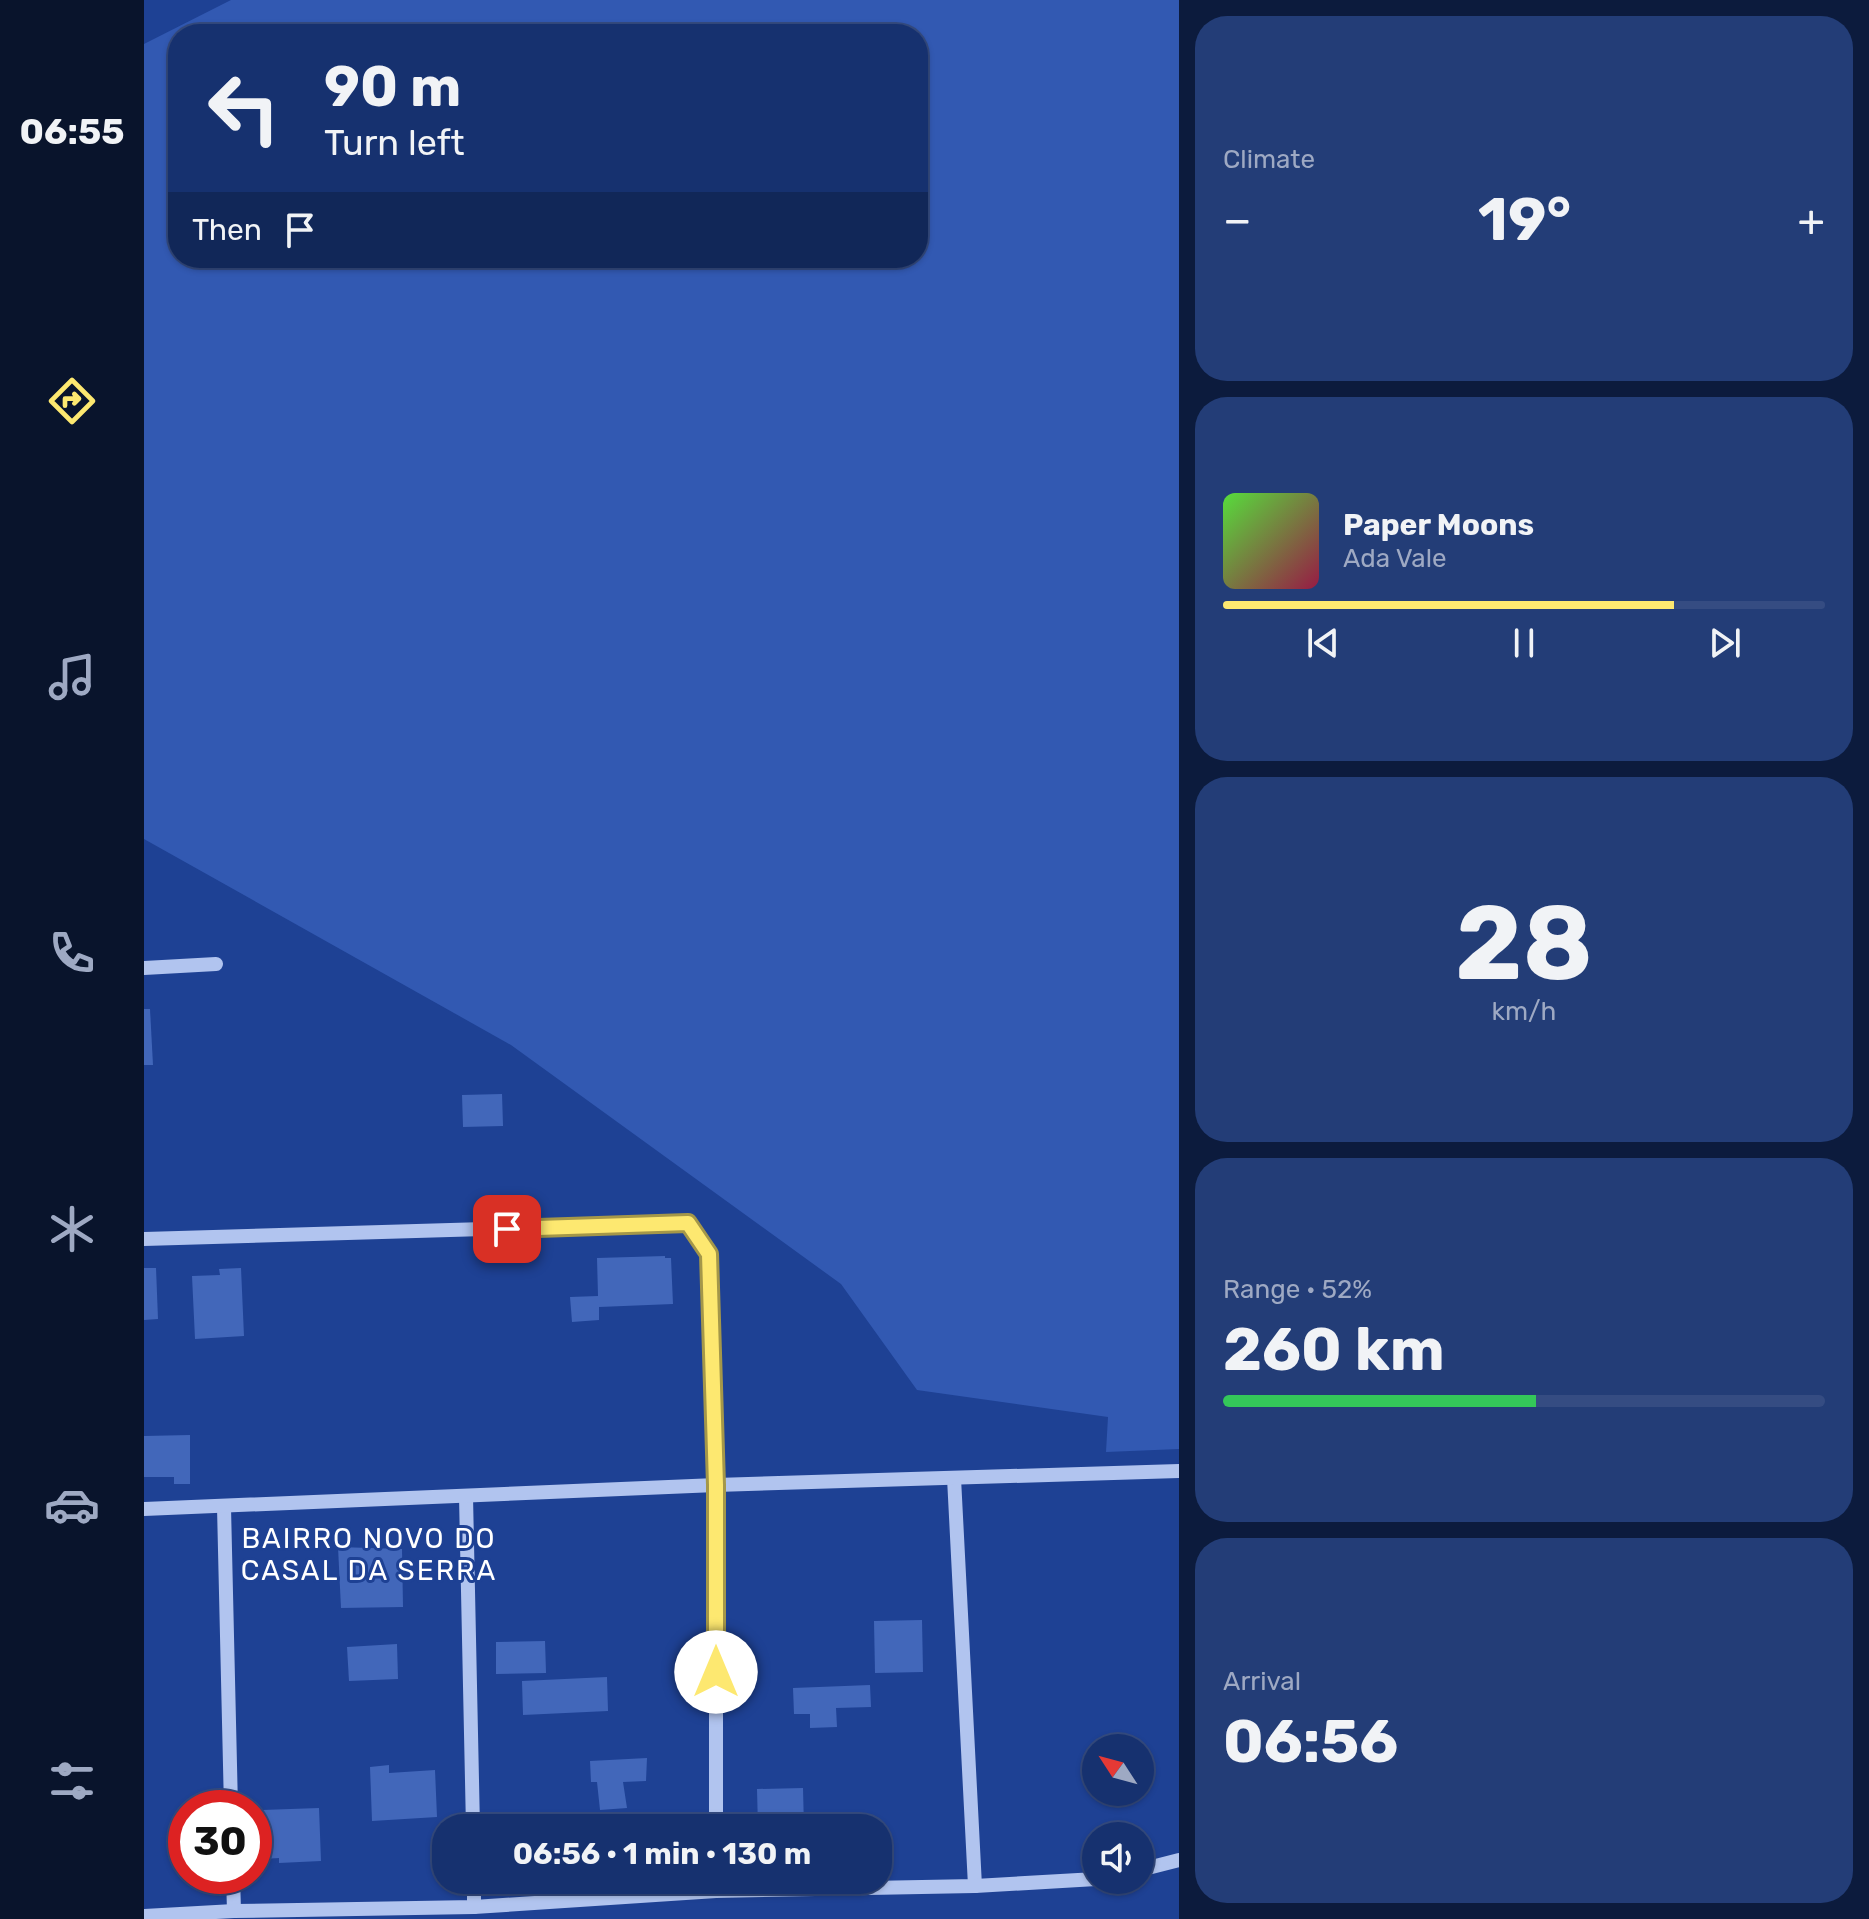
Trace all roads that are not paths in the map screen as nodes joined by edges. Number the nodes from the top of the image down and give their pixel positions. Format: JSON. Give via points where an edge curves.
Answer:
{"nodes":[{"id":1,"x":216,"y":964,"type":"dead end"},
{"id":2,"x":144,"y":968,"type":"edge"},
{"id":3,"x":144,"y":1239,"type":"edge"},
{"id":4,"x":1179,"y":1471,"type":"edge"},
{"id":5,"x":954,"y":1478,"type":"junction"},
{"id":6,"x":716,"y":1485,"type":"junction"},
{"id":7,"x":466,"y":1496,"type":"junction"},
{"id":8,"x":224,"y":1507,"type":"junction"},
{"id":9,"x":144,"y":1509,"type":"edge"},
{"id":10,"x":231,"y":1790,"type":"edge"},
{"id":11,"x":473,"y":1814,"type":"edge"},
{"id":12,"x":716,"y":1814,"type":"edge"},
{"id":13,"x":1179,"y":1860,"type":"edge"},
{"id":14,"x":1154,"y":1866,"type":"edge"},
{"id":15,"x":1082,"y":1880,"type":"edge"},
{"id":16,"x":892,"y":1886,"type":"edge"},
{"id":17,"x":975,"y":1886,"type":"junction"},
{"id":18,"x":234,"y":1894,"type":"edge"},
{"id":19,"x":474,"y":1894,"type":"edge"},
{"id":20,"x":617,"y":1894,"type":"edge"},
{"id":21,"x":474,"y":1907,"type":"junction"},
{"id":22,"x":234,"y":1911,"type":"junction"},
{"id":23,"x":144,"y":1916,"type":"edge"}],
"edges":[{"from":1,"to":2,"type":"street"},
{"from":3,"to":6,"type":"street","via":[[688,1223],[709,1254]]},
{"from":4,"to":5,"type":"street"},
{"from":5,"to":6,"type":"street"},
{"from":5,"to":17,"type":"street"},
{"from":6,"to":7,"type":"street"},
{"from":6,"to":12,"type":"street"},
{"from":7,"to":8,"type":"street"},
{"from":7,"to":11,"type":"street"},
{"from":8,"to":9,"type":"street"},
{"from":8,"to":10,"type":"street"},
{"from":13,"to":14,"type":"street"},
{"from":15,"to":17,"type":"street"},
{"from":16,"to":17,"type":"street"},
{"from":18,"to":22,"type":"street"},
{"from":19,"to":21,"type":"street"},
{"from":20,"to":21,"type":"street"},
{"from":21,"to":22,"type":"street"},
{"from":22,"to":23,"type":"street"}]}
